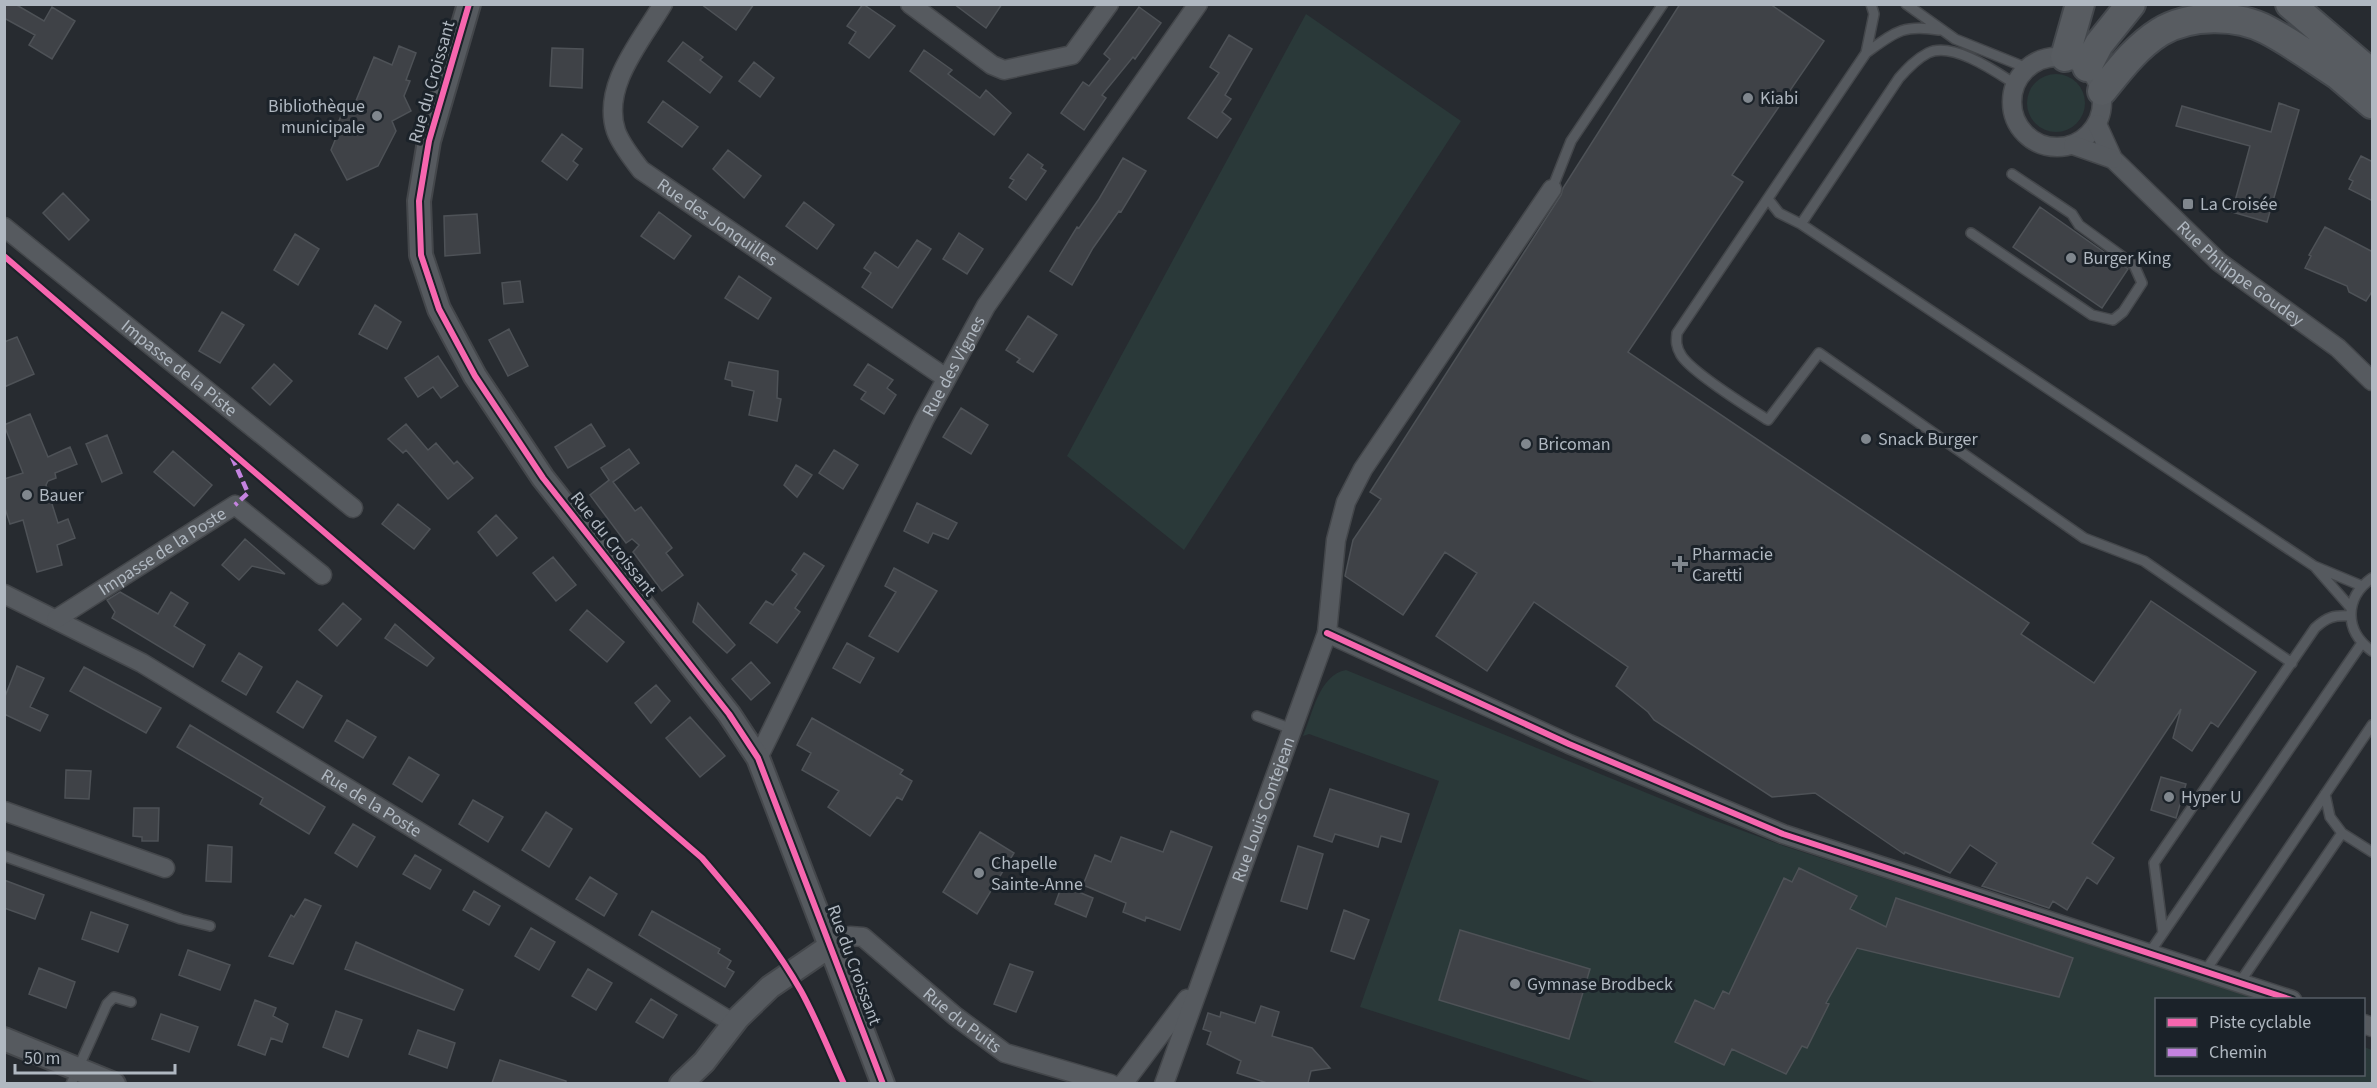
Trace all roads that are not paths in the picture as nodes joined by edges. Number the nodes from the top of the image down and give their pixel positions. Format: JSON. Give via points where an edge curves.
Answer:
{"nodes":[{"id":1,"x":469,"y":4,"type":"edge"},
{"id":2,"x":663,"y":4,"type":"edge"},
{"id":3,"x":910,"y":4,"type":"edge"},
{"id":4,"x":1109,"y":4,"type":"edge"},
{"id":5,"x":1198,"y":4,"type":"edge"},
{"id":6,"x":1663,"y":4,"type":"edge"},
{"id":7,"x":1871,"y":4,"type":"edge"},
{"id":8,"x":1906,"y":4,"type":"edge"},
{"id":9,"x":2080,"y":4,"type":"edge"},
{"id":10,"x":2131,"y":4,"type":"edge"},
{"id":11,"x":2256,"y":4,"type":"edge"},
{"id":12,"x":2290,"y":4,"type":"edge"},
{"id":13,"x":1939,"y":30,"type":"junction"},
{"id":14,"x":1866,"y":53,"type":"junction"},
{"id":15,"x":2076,"y":62,"type":"junction"},
{"id":16,"x":2027,"y":68,"type":"junction"},
{"id":17,"x":2373,"y":74,"type":"edge"},
{"id":18,"x":2338,"y":75,"type":"junction"},
{"id":19,"x":2015,"y":84,"type":"junction"},
{"id":20,"x":2102,"y":91,"type":"junction"},
{"id":21,"x":2373,"y":104,"type":"edge"},
{"id":22,"x":2097,"y":124,"type":"junction"},
{"id":23,"x":2073,"y":145,"type":"junction"},
{"id":24,"x":2113,"y":159,"type":"junction"},
{"id":25,"x":2012,"y":174,"type":"dead end"},
{"id":26,"x":1552,"y":189,"type":"joint"},
{"id":27,"x":1768,"y":199,"type":"junction"},
{"id":28,"x":1801,"y":224,"type":"junction"},
{"id":29,"x":4,"y":227,"type":"edge"},
{"id":30,"x":1971,"y":233,"type":"dead end"},
{"id":31,"x":946,"y":378,"type":"junction"},
{"id":32,"x":2373,"y":381,"type":"edge"},
{"id":33,"x":353,"y":508,"type":"dead end"},
{"id":34,"x":2314,"y":566,"type":"junction"},
{"id":35,"x":322,"y":575,"type":"dead end"},
{"id":36,"x":2373,"y":578,"type":"edge"},
{"id":37,"x":2362,"y":586,"type":"junction"},
{"id":38,"x":4,"y":594,"type":"edge"},
{"id":39,"x":2350,"y":612,"type":"junction"},
{"id":40,"x":56,"y":619,"type":"junction"},
{"id":41,"x":1327,"y":633,"type":"junction"},
{"id":42,"x":2362,"y":643,"type":"junction"},
{"id":43,"x":2373,"y":651,"type":"edge"},
{"id":44,"x":2292,"y":663,"type":"junction"},
{"id":45,"x":1257,"y":716,"type":"dead end"},
{"id":46,"x":2373,"y":725,"type":"edge"},
{"id":47,"x":1292,"y":729,"type":"junction"},
{"id":48,"x":759,"y":758,"type":"junction"},
{"id":49,"x":2325,"y":794,"type":"junction"},
{"id":50,"x":4,"y":811,"type":"edge"},
{"id":51,"x":2342,"y":833,"type":"junction"},
{"id":52,"x":2373,"y":839,"type":"edge"},
{"id":53,"x":2364,"y":846,"type":"junction"},
{"id":54,"x":2373,"y":852,"type":"edge"},
{"id":55,"x":4,"y":856,"type":"edge"},
{"id":56,"x":165,"y":868,"type":"dead end"},
{"id":57,"x":210,"y":926,"type":"dead end"},
{"id":58,"x":2163,"y":933,"type":"junction"},
{"id":59,"x":830,"y":946,"type":"junction"},
{"id":60,"x":2150,"y":952,"type":"junction"},
{"id":61,"x":2206,"y":970,"type":"junction"},
{"id":62,"x":2240,"y":982,"type":"junction"},
{"id":63,"x":1198,"y":984,"type":"junction"},
{"id":64,"x":2289,"y":998,"type":"edge"},
{"id":65,"x":131,"y":1002,"type":"dead end"},
{"id":66,"x":733,"y":1023,"type":"junction"},
{"id":67,"x":4,"y":1039,"type":"edge"},
{"id":68,"x":74,"y":1076,"type":"edge"},
{"id":69,"x":114,"y":1083,"type":"edge"},
{"id":70,"x":681,"y":1083,"type":"edge"},
{"id":71,"x":883,"y":1083,"type":"edge"},
{"id":72,"x":1111,"y":1083,"type":"edge"},
{"id":73,"x":1123,"y":1083,"type":"edge"},
{"id":74,"x":1164,"y":1083,"type":"edge"}],
"edges":[{"from":1,"to":48,"type":"street","name":"Rue du Croissant","via":[[429,141],[419,201],[421,255],[439,309],[475,376],[543,478],[729,714]]},
{"from":2,"to":31,"type":"street","name":"Rue des Jonquilles","via":[[619,77],[615,104],[616,129],[641,170]]},
{"from":3,"to":4,"type":"street","via":[[1004,70],[1072,55]]},
{"from":5,"to":31,"type":"street","name":"Rue des Vignes","via":[[986,306]]},
{"from":6,"to":26,"type":"lane","via":[[1571,141]]},
{"from":7,"to":14,"type":"lane","via":[[1874,14]]},
{"from":8,"to":13,"type":"lane"},
{"from":9,"to":15,"type":"main road"},
{"from":10,"to":15,"type":"main road","via":[[2099,44]]},
{"from":11,"to":18,"type":"main road"},
{"from":12,"to":17,"type":"main road"},
{"from":13,"to":14,"type":"lane","via":[[1916,26],[1897,30]]},
{"from":13,"to":16,"type":"lane"},
{"from":14,"to":27,"type":"lane"},
{"from":15,"to":16,"type":"street","via":[[2052,57]]},
{"from":15,"to":20,"type":"street"},
{"from":16,"to":19,"type":"street"},
{"from":18,"to":20,"type":"main road","via":[[2265,29],[2231,19],[2201,19],[2162,32],[2132,55]]},
{"from":18,"to":21,"type":"main road"},
{"from":19,"to":23,"type":"street","via":[[2013,114],[2019,127],[2043,145]]},
{"from":19,"to":28,"type":"lane","via":[[1978,60],[1930,51],[1899,78]]},
{"from":20,"to":22,"type":"street"},
{"from":22,"to":23,"type":"street"},
{"from":22,"to":24,"type":"street","name":"Rue Philippe Goudey"},
{"from":23,"to":24,"type":"street","name":"Rue Philippe Goudey"},
{"from":24,"to":32,"type":"street","name":"Rue Philippe Goudey","via":[[2219,262],[2338,348]]},
{"from":25,"to":30,"type":"lane","via":[[2072,214],[2079,225],[2134,265],[2142,283],[2129,303],[2113,320],[2092,315]]},
{"from":26,"to":41,"type":"street","name":"Rue Louis Contejean","via":[[1350,494],[1336,540]]},
{"from":27,"to":28,"type":"lane","via":[[1779,213]]},
{"from":27,"to":44,"type":"lane","via":[[1677,333],[1676,344],[1682,357],[1768,420],[1819,353],[2084,538],[2144,561]]},
{"from":28,"to":34,"type":"lane"},
{"from":29,"to":33,"type":"street","name":"Impasse de la Piste"},
{"from":31,"to":48,"type":"street","name":"Rue des Vignes"},
{"from":34,"to":37,"type":"lane"},
{"from":34,"to":39,"type":"lane"},
{"from":35,"to":40,"type":"street","name":"Impasse de la Poste","via":[[235,504]]},
{"from":36,"to":37,"type":"lane"},
{"from":37,"to":39,"type":"lane"},
{"from":38,"to":40,"type":"street","name":"Rue de la Poste"},
{"from":39,"to":42,"type":"lane","via":[[2354,633]]},
{"from":39,"to":44,"type":"lane","via":[[2326,618]]},
{"from":40,"to":66,"type":"street","name":"Rue de la Poste","via":[[152,669]]},
{"from":41,"to":47,"type":"street","name":"Rue Louis Contejean"},
{"from":41,"to":60,"type":"street","via":[[1569,744],[1783,834]]},
{"from":42,"to":43,"type":"lane"},
{"from":42,"to":58,"type":"lane"},
{"from":44,"to":58,"type":"lane","via":[[2154,863]]},
{"from":45,"to":47,"type":"lane"},
{"from":46,"to":49,"type":"lane"},
{"from":47,"to":63,"type":"street","name":"Rue Louis Contejean"},
{"from":48,"to":59,"type":"street","name":"Rue du Croissant"},
{"from":49,"to":51,"type":"lane","via":[[2330,817]]},
{"from":49,"to":61,"type":"lane"},
{"from":50,"to":56,"type":"street"},
{"from":51,"to":53,"type":"lane"},
{"from":51,"to":62,"type":"lane"},
{"from":52,"to":53,"type":"lane"},
{"from":53,"to":54,"type":"lane"},
{"from":55,"to":57,"type":"lane","via":[[181,920]]},
{"from":58,"to":60,"type":"lane"},
{"from":59,"to":66,"type":"street","via":[[770,987]]},
{"from":59,"to":71,"type":"street","name":"Rue du Croissant"},
{"from":59,"to":72,"type":"street","name":"Rue du Puits","via":[[850,936],[862,937],[1005,1053]]},
{"from":60,"to":61,"type":"street"},
{"from":61,"to":62,"type":"street"},
{"from":62,"to":64,"type":"street"},
{"from":63,"to":73,"type":"street","name":"Rue Louis Contejean"},
{"from":63,"to":74,"type":"street","name":"Rue Louis Contejean"},
{"from":65,"to":68,"type":"lane","via":[[114,997],[107,1004]]},
{"from":66,"to":70,"type":"street","via":[[704,1062]]},
{"from":67,"to":68,"type":"street"},
{"from":68,"to":69,"type":"street"}]}
